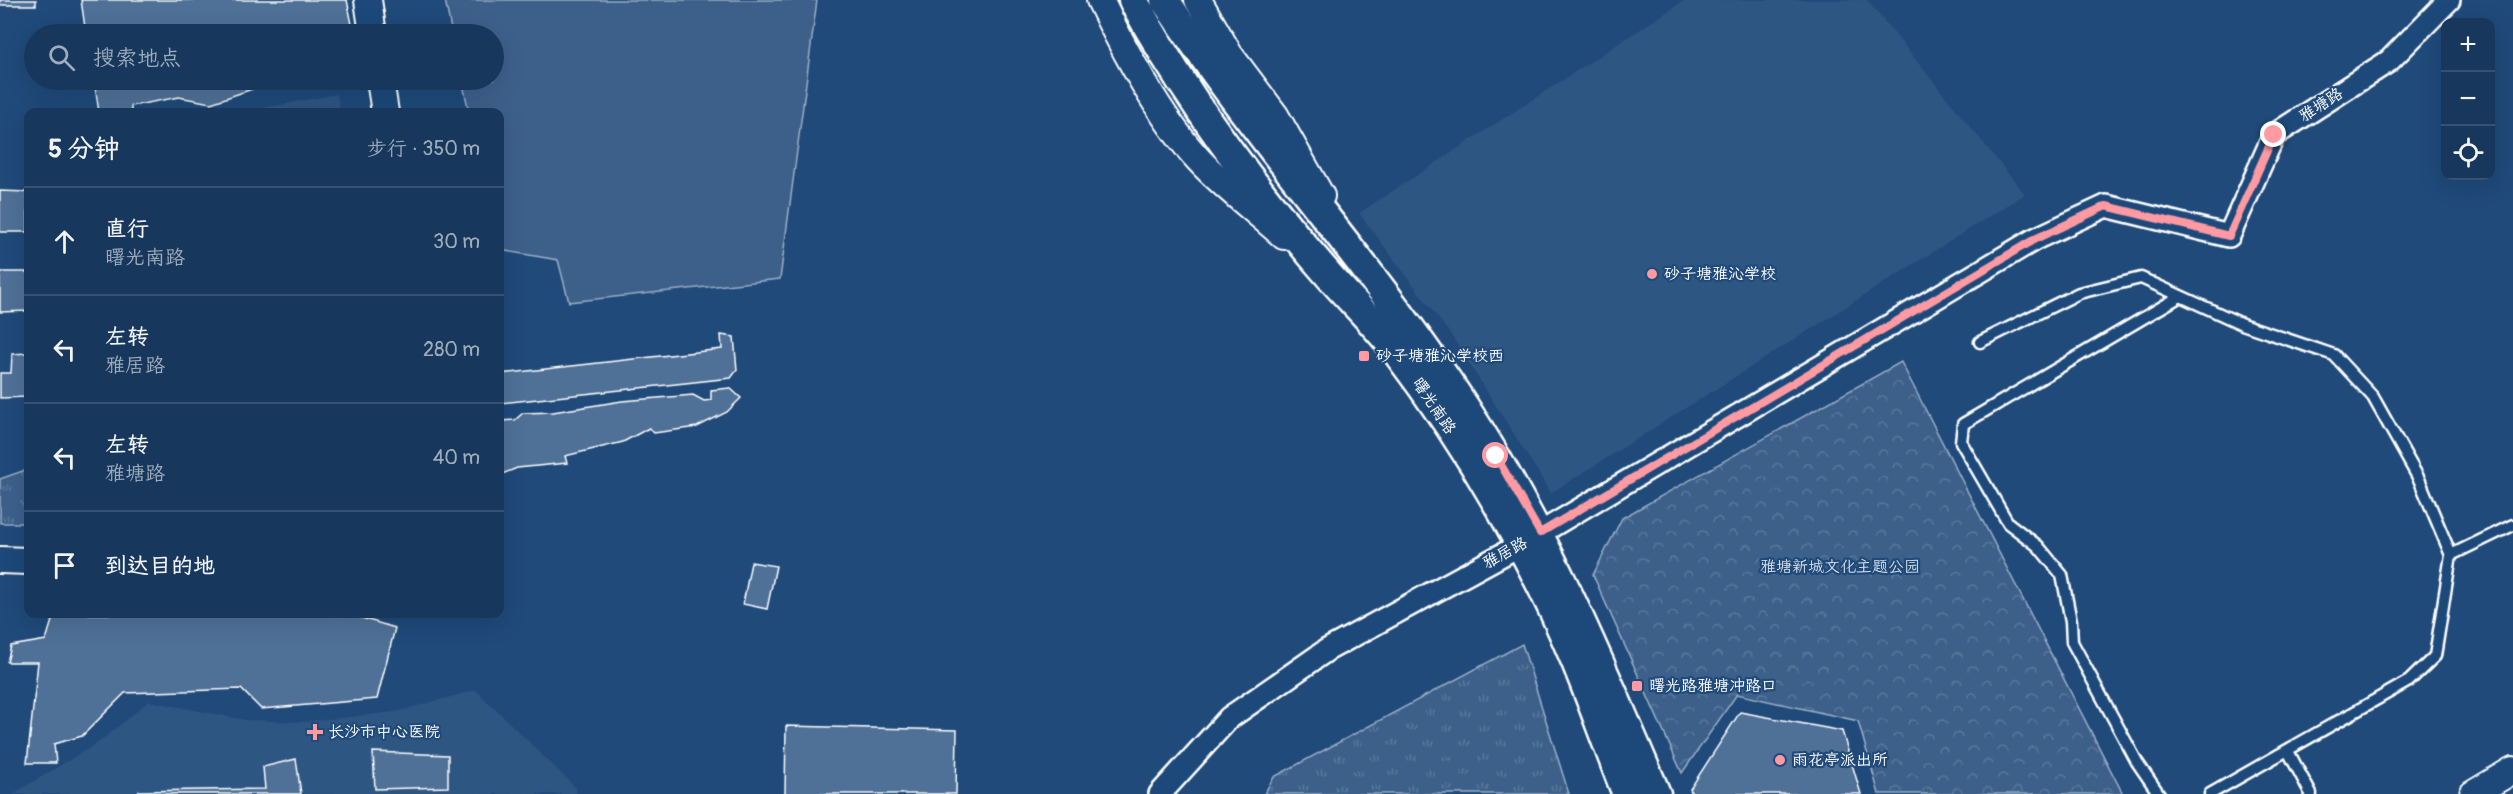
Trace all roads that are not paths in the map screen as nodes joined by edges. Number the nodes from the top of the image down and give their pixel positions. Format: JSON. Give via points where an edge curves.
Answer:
{"nodes":[{"id":1,"x":368,"y":0,"type":"edge"},
{"id":2,"x":1100,"y":0,"type":"edge"},
{"id":3,"x":1133,"y":0,"type":"edge"},
{"id":4,"x":1165,"y":0,"type":"edge"},
{"id":5,"x":1198,"y":0,"type":"edge"},
{"id":6,"x":2449,"y":0,"type":"edge"},
{"id":7,"x":372,"y":24,"type":"edge"},
{"id":8,"x":382,"y":90,"type":"edge"},
{"id":9,"x":384,"y":108,"type":"edge"},
{"id":10,"x":2229,"y":236,"type":"joint"},
{"id":11,"x":1354,"y":257,"type":"junction"},
{"id":12,"x":1328,"y":275,"type":"junction"},
{"id":13,"x":2180,"y":297,"type":"junction"},
{"id":14,"x":1980,"y":342,"type":"dead end"},
{"id":15,"x":2513,"y":525,"type":"edge"},
{"id":16,"x":1530,"y":539,"type":"junction"},
{"id":17,"x":2451,"y":555,"type":"junction"},
{"id":18,"x":0,"y":560,"type":"edge"},
{"id":19,"x":24,"y":561,"type":"edge"},
{"id":20,"x":2288,"y":751,"type":"junction"},
{"id":21,"x":2513,"y":770,"type":"edge"},
{"id":22,"x":1160,"y":794,"type":"edge"},
{"id":23,"x":1627,"y":794,"type":"edge"},
{"id":24,"x":1656,"y":794,"type":"edge"},
{"id":25,"x":2159,"y":794,"type":"edge"},
{"id":26,"x":2210,"y":794,"type":"edge"},
{"id":27,"x":2312,"y":794,"type":"edge"},
{"id":28,"x":2473,"y":794,"type":"edge"}],
"edges":[{"from":1,"to":7,"type":"street"},
{"from":2,"to":12,"type":"street","via":[[1148,89],[1199,160]]},
{"from":3,"to":12,"type":"main road","name":"曙光南路","via":[[1187,93]]},
{"from":4,"to":11,"type":"main road","name":"曙光南路"},
{"from":5,"to":11,"type":"street","via":[[1229,54],[1275,115]]},
{"from":6,"to":10,"type":"street","name":"雅塘路","via":[[2389,61],[2274,135]]},
{"from":8,"to":9,"type":"street"},
{"from":10,"to":16,"type":"street","name":"雅居路","via":[[2106,206],[2035,239]]},
{"from":11,"to":16,"type":"main road","name":"曙光南路","via":[[1418,339],[1514,486]]},
{"from":12,"to":16,"type":"main road","name":"曙光南路","via":[[1367,315]]},
{"from":13,"to":14,"type":"lane","via":[[2140,278],[2079,293]]},
{"from":13,"to":17,"type":"lane","via":[[2242,324],[2334,355],[2373,397],[2419,479]]},
{"from":13,"to":25,"type":"lane","via":[[1964,424],[1961,442],[2008,523],[2038,546],[2062,575],[2072,642]]},
{"from":15,"to":17,"type":"lane"},
{"from":16,"to":22,"type":"street","name":"雅居路","via":[[1327,650],[1273,686],[1229,718]]},
{"from":16,"to":23,"type":"main road","name":"曙光南路"},
{"from":16,"to":24,"type":"main road","name":"曙光南路","via":[[1600,665]]},
{"from":17,"to":20,"type":"lane","via":[[2435,656],[2409,681]]},
{"from":18,"to":19,"type":"street"},
{"from":20,"to":26,"type":"lane"},
{"from":20,"to":27,"type":"lane"},
{"from":21,"to":28,"type":"street"}]}
